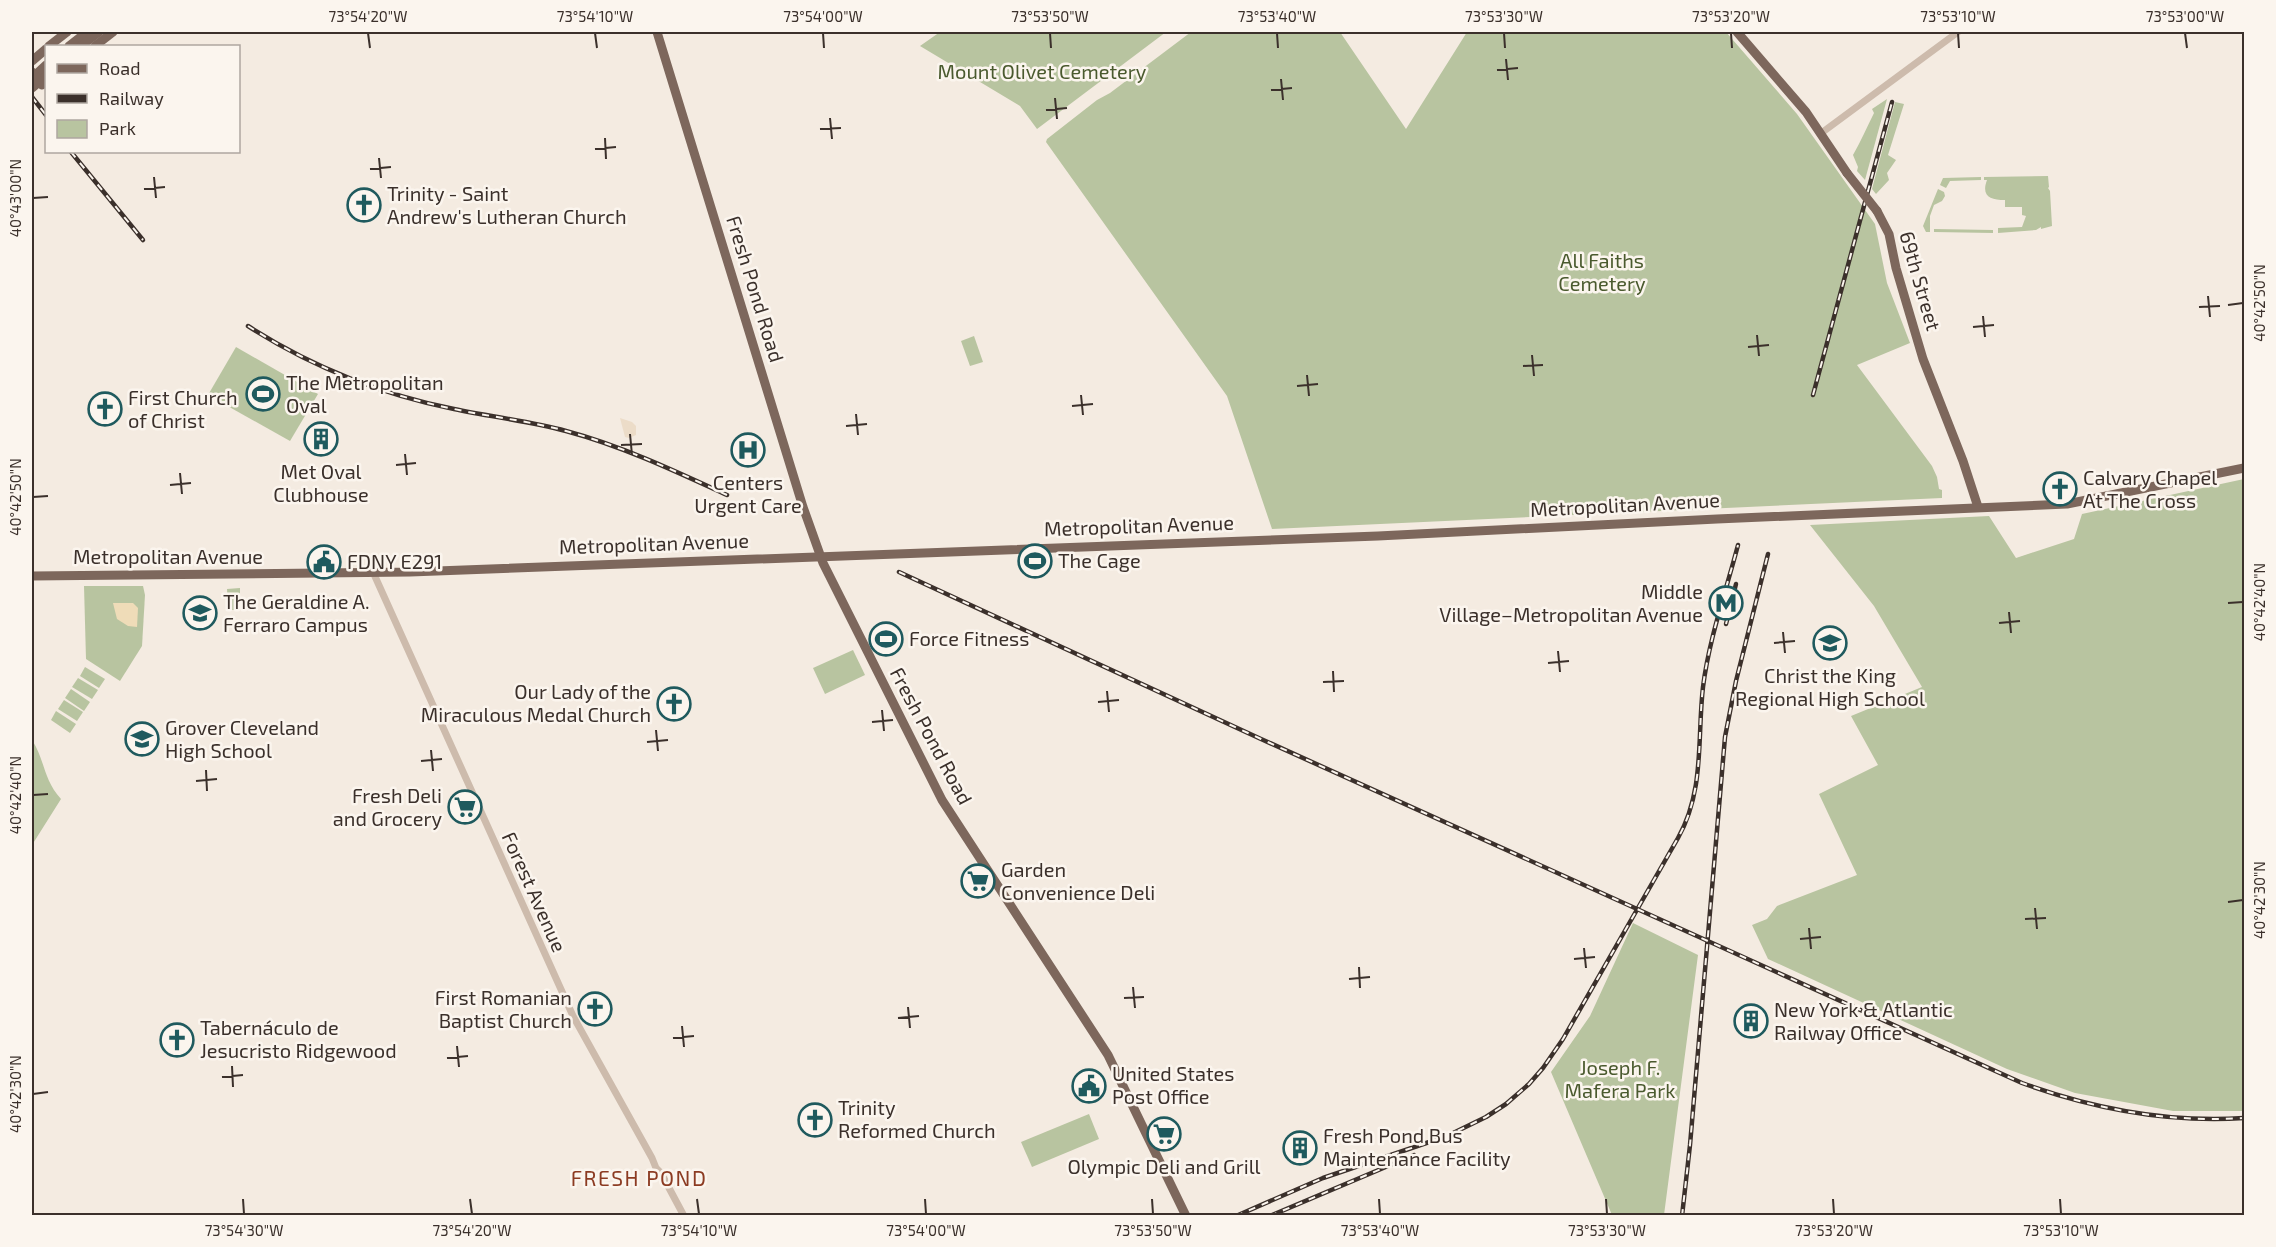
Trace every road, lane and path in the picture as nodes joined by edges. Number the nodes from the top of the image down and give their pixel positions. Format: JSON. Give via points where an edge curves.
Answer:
{"nodes":[{"id":1,"x":67,"y":32,"type":"edge"},
{"id":2,"x":87,"y":32,"type":"edge"},
{"id":3,"x":99,"y":32,"type":"edge"},
{"id":4,"x":112,"y":32,"type":"edge"},
{"id":5,"x":657,"y":32,"type":"edge"},
{"id":6,"x":1737,"y":32,"type":"edge"},
{"id":7,"x":1958,"y":32,"type":"edge"},
{"id":8,"x":52,"y":45,"type":"edge"},
{"id":9,"x":70,"y":45,"type":"edge"},
{"id":10,"x":82,"y":45,"type":"edge"},
{"id":11,"x":96,"y":45,"type":"edge"},
{"id":12,"x":45,"y":51,"type":"edge"},
{"id":13,"x":32,"y":62,"type":"edge"},
{"id":14,"x":45,"y":66,"type":"edge"},
{"id":15,"x":32,"y":72,"type":"edge"},
{"id":16,"x":32,"y":78,"type":"edge"},
{"id":17,"x":45,"y":83,"type":"edge"},
{"id":18,"x":32,"y":88,"type":"edge"},
{"id":19,"x":1820,"y":134,"type":"junction"},
{"id":20,"x":2244,"y":468,"type":"edge"},
{"id":21,"x":1978,"y":507,"type":"junction"},
{"id":22,"x":820,"y":556,"type":"junction"},
{"id":23,"x":373,"y":572,"type":"junction"},
{"id":24,"x":32,"y":576,"type":"edge"},
{"id":25,"x":684,"y":1215,"type":"edge"},
{"id":26,"x":1186,"y":1215,"type":"edge"}],
"edges":[{"from":1,"to":8,"type":"main road"},
{"from":2,"to":9,"type":"main road"},
{"from":3,"to":10,"type":"main road"},
{"from":4,"to":11,"type":"main road"},
{"from":5,"to":22,"type":"main road","name":"Fresh Pond Road"},
{"from":6,"to":19,"type":"main road","name":"69th Street","via":[[1806,112]]},
{"from":7,"to":19,"type":"street"},
{"from":12,"to":13,"type":"main road"},
{"from":14,"to":16,"type":"main road"},
{"from":15,"to":17,"type":"main road","bridge":true},
{"from":17,"to":18,"type":"main road"},
{"from":19,"to":21,"type":"main road","name":"69th Street","bridge":true,"via":[[1877,211],[1890,237],[1923,359]]},
{"from":20,"to":21,"type":"main road","name":"Metropolitan Avenue","via":[[2084,502]]},
{"from":21,"to":22,"type":"main road","name":"Metropolitan Avenue"},
{"from":22,"to":23,"type":"main road","name":"Metropolitan Avenue"},
{"from":22,"to":26,"type":"main road","name":"Fresh Pond Road","via":[[942,800],[1108,1055]]},
{"from":23,"to":24,"type":"main road","name":"Metropolitan Avenue"},
{"from":23,"to":25,"type":"street","name":"Forest Avenue","via":[[569,1006]]}]}
